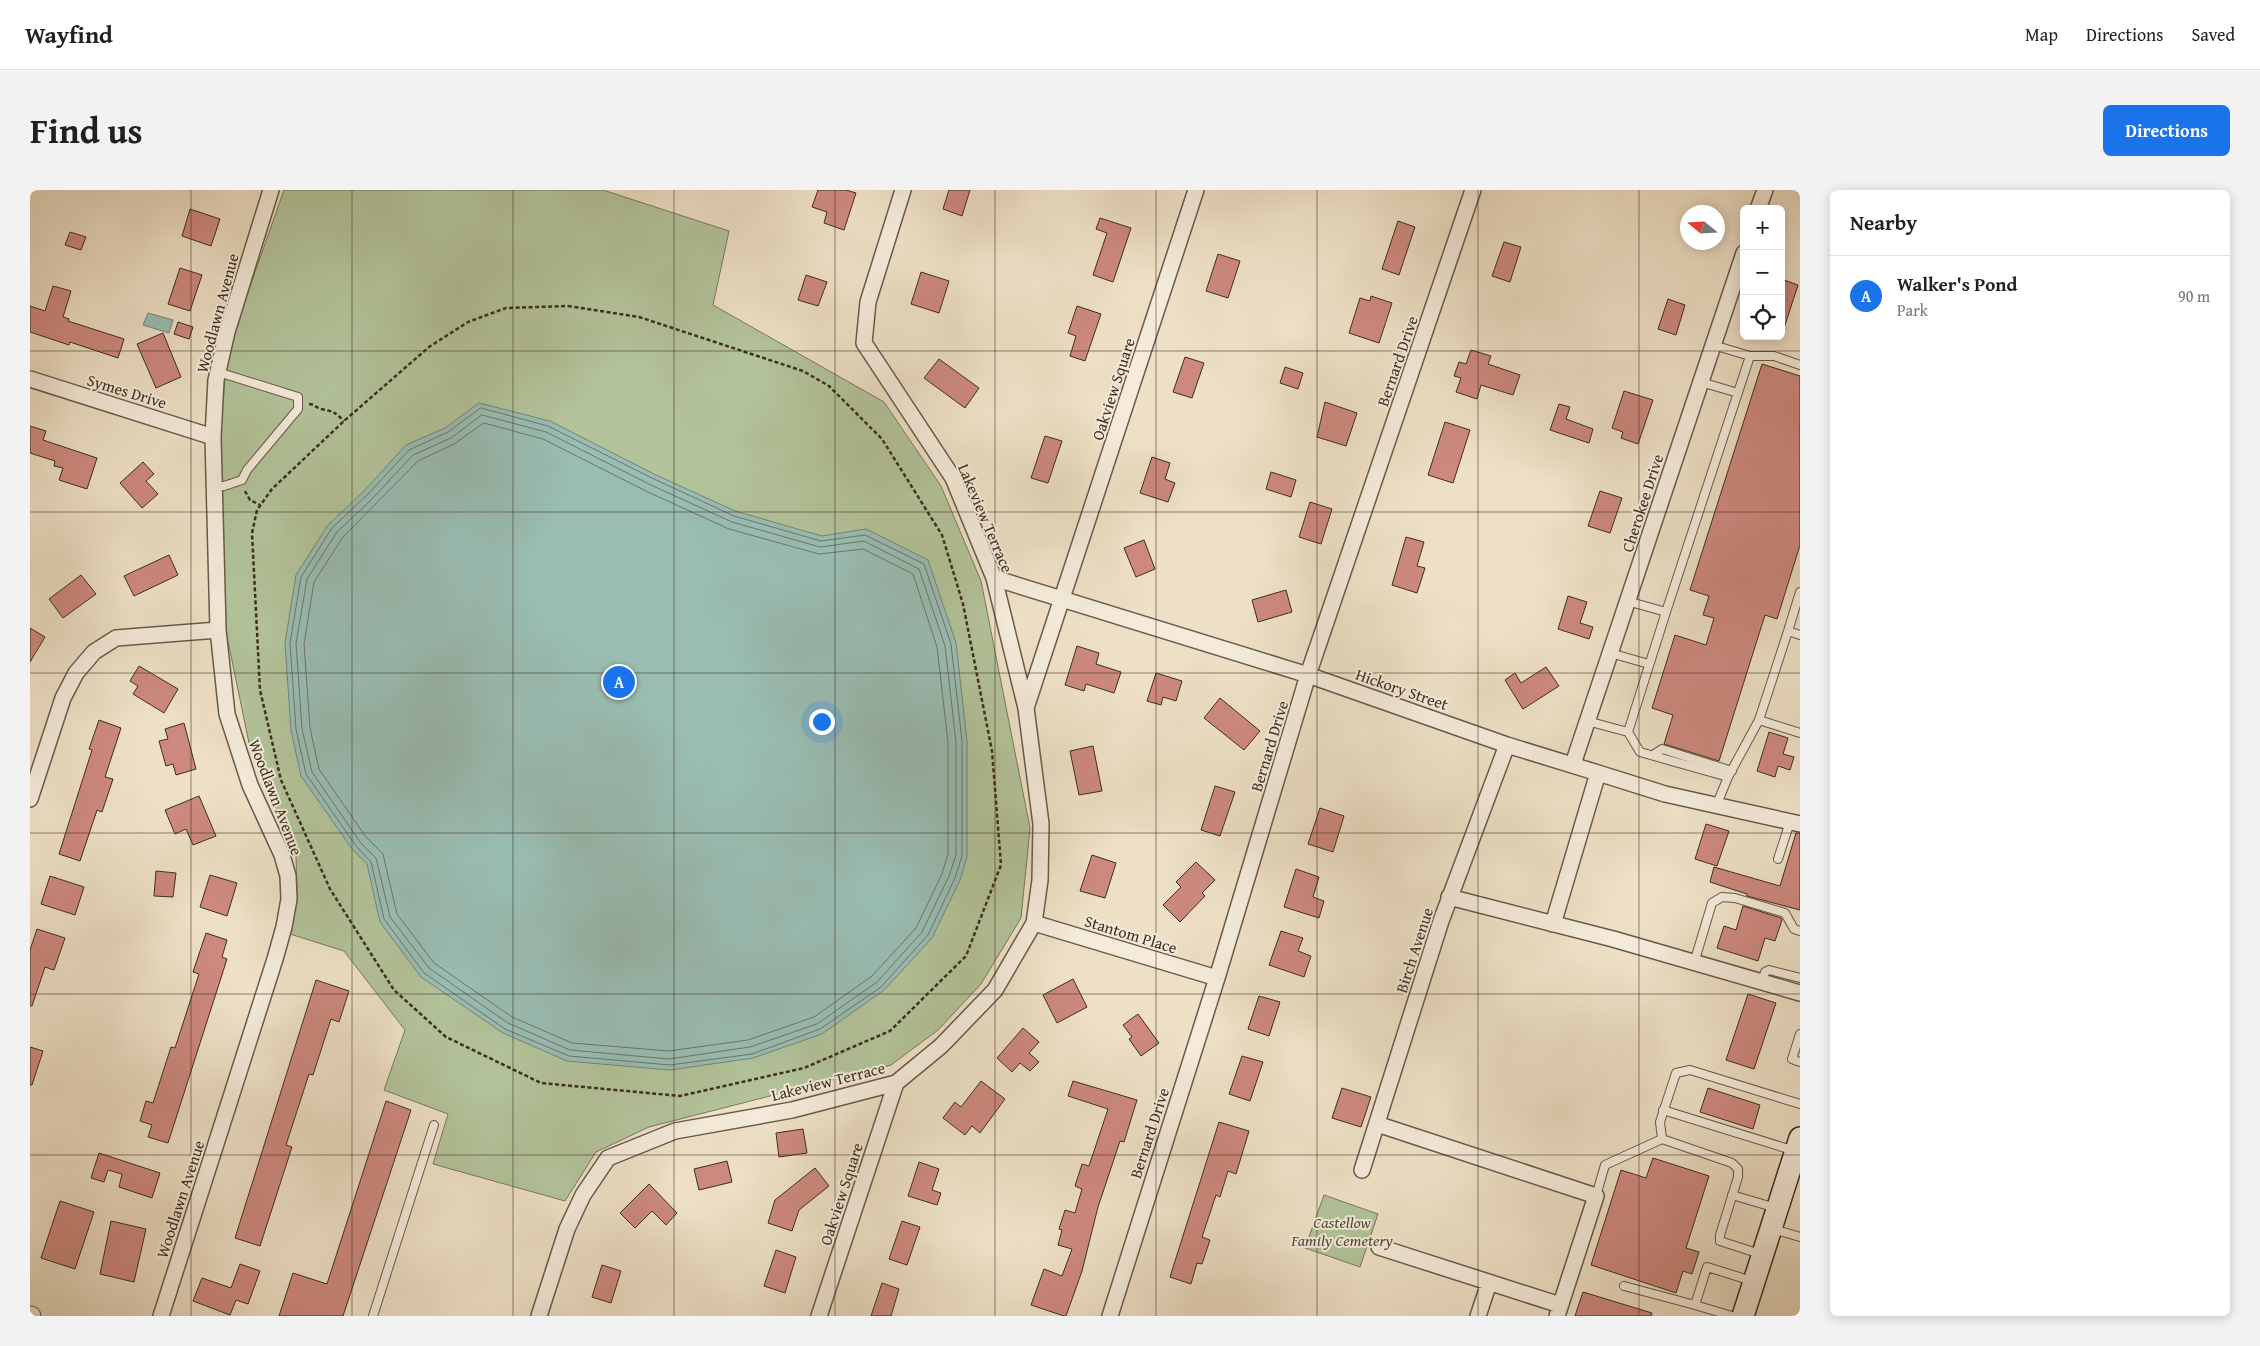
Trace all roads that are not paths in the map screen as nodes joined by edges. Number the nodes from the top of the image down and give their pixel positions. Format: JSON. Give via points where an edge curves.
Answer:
{"nodes":[{"id":1,"x":271,"y":190,"type":"edge"},
{"id":2,"x":903,"y":190,"type":"edge"},
{"id":3,"x":1196,"y":190,"type":"edge"},
{"id":4,"x":1473,"y":190,"type":"edge"},
{"id":5,"x":1765,"y":190,"type":"edge"},
{"id":6,"x":1759,"y":205,"type":"edge"},
{"id":7,"x":1740,"y":265,"type":"edge"},
{"id":8,"x":1713,"y":345,"type":"junction"},
{"id":9,"x":1750,"y":356,"type":"junction"},
{"id":10,"x":1800,"y":365,"type":"edge"},
{"id":11,"x":218,"y":372,"type":"junction"},
{"id":12,"x":30,"y":379,"type":"edge"},
{"id":13,"x":1701,"y":382,"type":"junction"},
{"id":14,"x":1738,"y":393,"type":"junction"},
{"id":15,"x":213,"y":437,"type":"junction"},
{"id":16,"x":214,"y":486,"type":"junction"},
{"id":17,"x":994,"y":578,"type":"junction"},
{"id":18,"x":1800,"y":592,"type":"edge"},
{"id":19,"x":1063,"y":599,"type":"junction"},
{"id":20,"x":1628,"y":601,"type":"junction"},
{"id":21,"x":1666,"y":612,"type":"junction"},
{"id":22,"x":218,"y":630,"type":"junction"},
{"id":23,"x":1788,"y":631,"type":"junction"},
{"id":24,"x":1800,"y":635,"type":"edge"},
{"id":25,"x":1610,"y":653,"type":"junction"},
{"id":26,"x":1649,"y":664,"type":"junction"},
{"id":27,"x":1308,"y":675,"type":"junction"},
{"id":28,"x":1026,"y":708,"type":"junction"},
{"id":29,"x":1587,"y":720,"type":"junction"},
{"id":30,"x":1759,"y":720,"type":"junction"},
{"id":31,"x":1628,"y":732,"type":"junction"},
{"id":32,"x":1800,"y":733,"type":"edge"},
{"id":33,"x":1507,"y":744,"type":"junction"},
{"id":34,"x":1573,"y":764,"type":"junction"},
{"id":35,"x":1598,"y":774,"type":"junction"},
{"id":36,"x":1730,"y":774,"type":"junction"},
{"id":37,"x":30,"y":799,"type":"edge"},
{"id":38,"x":1717,"y":804,"type":"junction"},
{"id":39,"x":1795,"y":823,"type":"edge"},
{"id":40,"x":1778,"y":859,"type":"dead end"},
{"id":41,"x":1450,"y":897,"type":"junction"},
{"id":42,"x":1034,"y":923,"type":"junction"},
{"id":43,"x":1553,"y":924,"type":"junction"},
{"id":44,"x":1800,"y":931,"type":"edge"},
{"id":45,"x":1694,"y":963,"type":"junction"},
{"id":46,"x":1217,"y":978,"type":"junction"},
{"id":47,"x":1800,"y":978,"type":"edge"},
{"id":48,"x":1762,"y":982,"type":"junction"},
{"id":49,"x":1800,"y":993,"type":"edge"},
{"id":50,"x":1800,"y":1034,"type":"edge"},
{"id":51,"x":1800,"y":1062,"type":"edge"},
{"id":52,"x":896,"y":1083,"type":"junction"},
{"id":53,"x":1800,"y":1104,"type":"edge"},
{"id":54,"x":1663,"y":1110,"type":"junction"},
{"id":55,"x":1377,"y":1124,"type":"junction"},
{"id":56,"x":434,"y":1125,"type":"dead end"},
{"id":57,"x":1662,"y":1139,"type":"junction"},
{"id":58,"x":1797,"y":1153,"type":"edge"},
{"id":59,"x":1362,"y":1170,"type":"dead end"},
{"id":60,"x":1732,"y":1195,"type":"junction"},
{"id":61,"x":1596,"y":1196,"type":"junction"},
{"id":62,"x":1774,"y":1218,"type":"junction"},
{"id":63,"x":1800,"y":1237,"type":"edge"},
{"id":64,"x":1379,"y":1247,"type":"dead end"},
{"id":65,"x":1762,"y":1255,"type":"junction"},
{"id":66,"x":1489,"y":1282,"type":"junction"},
{"id":67,"x":1754,"y":1282,"type":"junction"},
{"id":68,"x":1624,"y":1286,"type":"dead end"},
{"id":69,"x":1695,"y":1304,"type":"junction"},
{"id":70,"x":1558,"y":1310,"type":"edge"},
{"id":71,"x":161,"y":1316,"type":"edge"},
{"id":72,"x":373,"y":1316,"type":"edge"},
{"id":73,"x":539,"y":1316,"type":"edge"},
{"id":74,"x":819,"y":1316,"type":"edge"},
{"id":75,"x":1110,"y":1316,"type":"edge"},
{"id":76,"x":1478,"y":1316,"type":"edge"},
{"id":77,"x":1732,"y":1316,"type":"edge"},
{"id":78,"x":1743,"y":1316,"type":"edge"}],
"edges":[{"from":1,"to":11,"type":"street","name":"Woodlawn Avenue"},
{"from":2,"to":17,"type":"street","name":"Lakeview Terrace","via":[[868,302],[864,343],[953,478]]},
{"from":3,"to":19,"type":"street","name":"Oakview Square"},
{"from":4,"to":27,"type":"street","name":"Bernard Drive"},
{"from":5,"to":6,"type":"street"},
{"from":7,"to":8,"type":"street","name":"Cherokee Drive"},
{"from":8,"to":9,"type":"lane"},
{"from":8,"to":13,"type":"street","name":"Cherokee Drive"},
{"from":9,"to":10,"type":"lane","via":[[1774,356]]},
{"from":9,"to":14,"type":"lane"},
{"from":11,"to":15,"type":"street","name":"Woodlawn Avenue"},
{"from":11,"to":16,"type":"lane","via":[[298,397],[298,409],[242,480]]},
{"from":12,"to":15,"type":"street","name":"Symes Drive"},
{"from":13,"to":14,"type":"lane"},
{"from":13,"to":20,"type":"street","name":"Cherokee Drive"},
{"from":14,"to":21,"type":"lane"},
{"from":15,"to":16,"type":"street","name":"Woodlawn Avenue"},
{"from":16,"to":22,"type":"street","name":"Woodlawn Avenue"},
{"from":17,"to":19,"type":"street","name":"Hickory Street"},
{"from":17,"to":28,"type":"street","name":"Lakeview Terrace"},
{"from":18,"to":23,"type":"lane"},
{"from":19,"to":27,"type":"street","name":"Hickory Street"},
{"from":19,"to":28,"type":"street","name":"Lakeview Terrace"},
{"from":20,"to":21,"type":"lane"},
{"from":20,"to":25,"type":"street","name":"Cherokee Drive"},
{"from":21,"to":26,"type":"lane"},
{"from":22,"to":37,"type":"street","via":[[116,638],[94,652],[76,673],[63,698]]},
{"from":22,"to":71,"type":"street","name":"Woodlawn Avenue","via":[[227,714],[250,785],[282,855],[288,876],[289,899],[275,959]]},
{"from":23,"to":24,"type":"lane"},
{"from":23,"to":30,"type":"lane"},
{"from":25,"to":26,"type":"lane"},
{"from":25,"to":29,"type":"street","name":"Cherokee Drive"},
{"from":26,"to":31,"type":"lane"},
{"from":27,"to":33,"type":"street","name":"Hickory Street"},
{"from":27,"to":46,"type":"street","name":"Bernard Drive"},
{"from":28,"to":42,"type":"street","name":"Lakeview Terrace","via":[[1041,824],[1040,880]]},
{"from":29,"to":31,"type":"lane"},
{"from":29,"to":34,"type":"street","name":"Cherokee Drive"},
{"from":30,"to":32,"type":"lane"},
{"from":30,"to":36,"type":"lane"},
{"from":31,"to":36,"type":"lane","via":[[1640,752],[1653,755],[1662,749]]},
{"from":33,"to":34,"type":"street","name":"Hickory Street"},
{"from":33,"to":41,"type":"street","name":"Birch Avenue"},
{"from":34,"to":35,"type":"street","name":"Hickory Street"},
{"from":35,"to":38,"type":"street","name":"Hickory Street","via":[[1666,794]]},
{"from":35,"to":43,"type":"street"},
{"from":36,"to":38,"type":"lane"},
{"from":38,"to":39,"type":"street","name":"Hickory Street"},
{"from":39,"to":40,"type":"lane"},
{"from":41,"to":43,"type":"street"},
{"from":41,"to":55,"type":"street","name":"Birch Avenue"},
{"from":42,"to":46,"type":"street","name":"Stantom Place"},
{"from":42,"to":52,"type":"street","name":"Lakeview Terrace","via":[[996,990],[942,1046]]},
{"from":43,"to":45,"type":"street"},
{"from":44,"to":45,"type":"lane","via":[[1794,929],[1785,913],[1722,897],[1712,903]]},
{"from":45,"to":48,"type":"street"},
{"from":46,"to":75,"type":"street","name":"Bernard Drive"},
{"from":47,"to":48,"type":"lane","via":[[1769,970]]},
{"from":48,"to":49,"type":"street"},
{"from":50,"to":51,"type":"lane","via":[[1792,1060]]},
{"from":52,"to":73,"type":"street","name":"Lakeview Terrace","via":[[792,1110],[675,1131],[608,1158],[583,1195],[567,1229]]},
{"from":52,"to":74,"type":"street","name":"Oakview Square"},
{"from":53,"to":54,"type":"lane","via":[[1690,1070],[1676,1073]]},
{"from":54,"to":57,"type":"lane","via":[[1660,1122]]},
{"from":54,"to":58,"type":"lane"},
{"from":55,"to":59,"type":"street","name":"Birch Avenue"},
{"from":55,"to":61,"type":"street"},
{"from":56,"to":72,"type":"lane"},
{"from":57,"to":60,"type":"lane","via":[[1732,1163],[1738,1169]]},
{"from":57,"to":61,"type":"lane","via":[[1605,1165]]},
{"from":58,"to":62,"type":"main road"},
{"from":60,"to":62,"type":"lane"},
{"from":60,"to":65,"type":"lane","via":[[1720,1240]]},
{"from":61,"to":70,"type":"street"},
{"from":62,"to":63,"type":"lane"},
{"from":62,"to":65,"type":"main road"},
{"from":64,"to":66,"type":"street"},
{"from":65,"to":67,"type":"main road"},
{"from":66,"to":70,"type":"street"},
{"from":66,"to":76,"type":"street"},
{"from":67,"to":69,"type":"lane","via":[[1707,1267]]},
{"from":67,"to":78,"type":"main road"},
{"from":68,"to":69,"type":"lane"},
{"from":69,"to":77,"type":"lane"}]}
